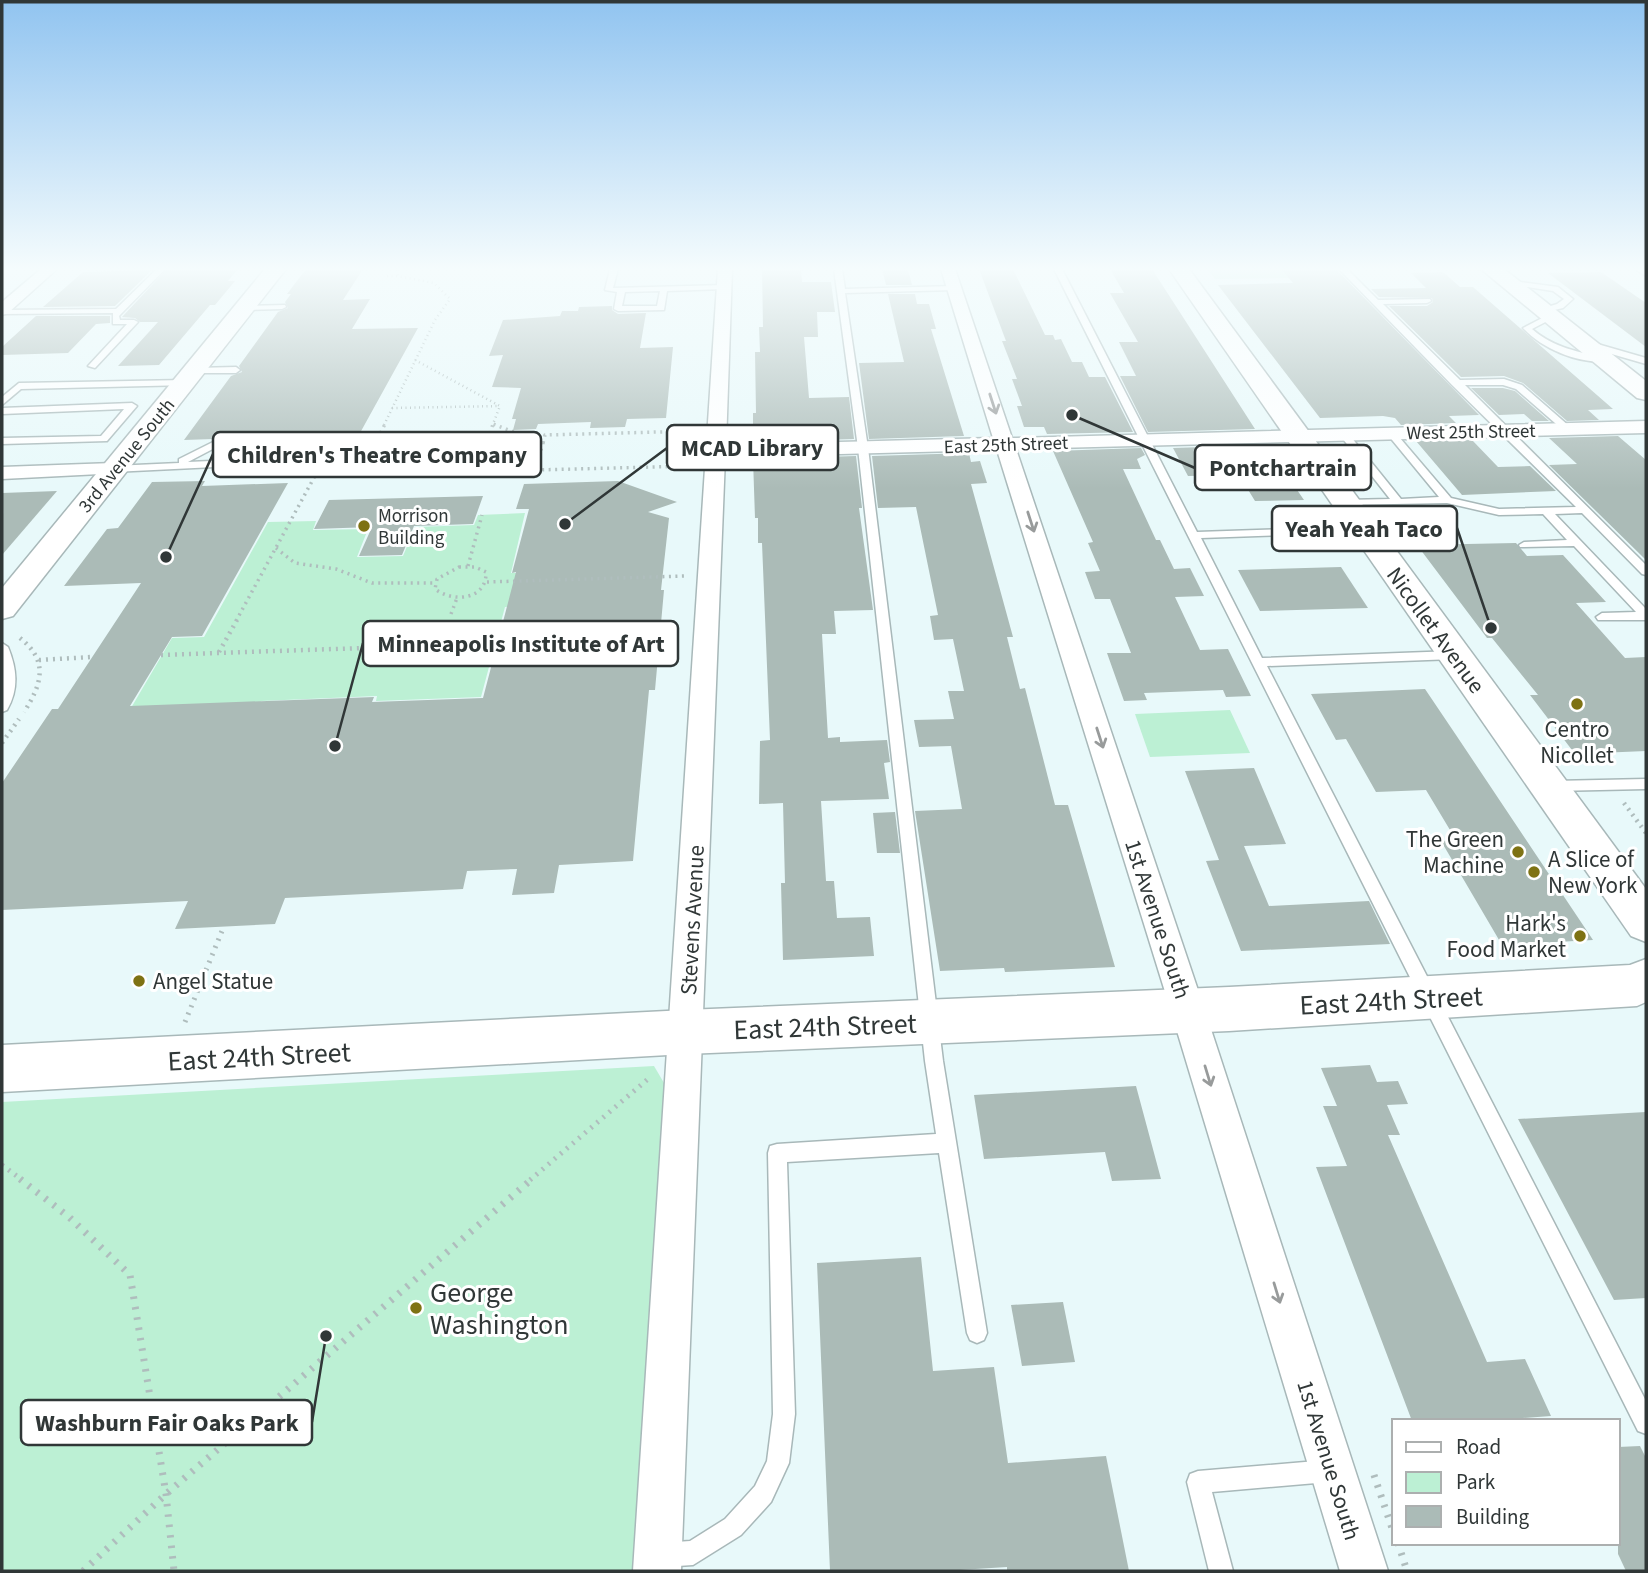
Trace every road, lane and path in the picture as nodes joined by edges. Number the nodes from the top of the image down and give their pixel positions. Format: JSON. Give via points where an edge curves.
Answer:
{"nodes":[{"id":1,"x":115,"y":342,"type":"edge"},
{"id":2,"x":218,"y":342,"type":"edge"},
{"id":3,"x":424,"y":342,"type":"edge"},
{"id":4,"x":717,"y":342,"type":"edge"},
{"id":5,"x":848,"y":342,"type":"edge"},
{"id":6,"x":972,"y":342,"type":"edge"},
{"id":7,"x":1096,"y":342,"type":"edge"},
{"id":8,"x":1231,"y":342,"type":"edge"},
{"id":9,"x":1415,"y":342,"type":"edge"},
{"id":10,"x":1543,"y":342,"type":"edge"},
{"id":11,"x":1584,"y":344,"type":"joint"},
{"id":12,"x":415,"y":360,"type":"junction"},
{"id":13,"x":1605,"y":360,"type":"junction"},
{"id":14,"x":1646,"y":361,"type":"edge"},
{"id":15,"x":92,"y":366,"type":"dead end"},
{"id":16,"x":236,"y":370,"type":"dead end"},
{"id":17,"x":190,"y":377,"type":"junction"},
{"id":18,"x":1455,"y":383,"type":"junction"},
{"id":19,"x":1646,"y":393,"type":"edge"},
{"id":20,"x":2,"y":402,"type":"edge"},
{"id":21,"x":500,"y":406,"type":"junction"},
{"id":22,"x":392,"y":408,"type":"junction"},
{"id":23,"x":2,"y":411,"type":"edge"},
{"id":24,"x":494,"y":424,"type":"junction"},
{"id":25,"x":1646,"y":426,"type":"edge"},
{"id":26,"x":1566,"y":428,"type":"junction"},
{"id":27,"x":1502,"y":430,"type":"junction"},
{"id":28,"x":1391,"y":433,"type":"junction"},
{"id":29,"x":1344,"y":434,"type":"junction"},
{"id":30,"x":1296,"y":435,"type":"junction"},
{"id":31,"x":225,"y":439,"type":"dead end"},
{"id":32,"x":1147,"y":439,"type":"junction"},
{"id":33,"x":2,"y":441,"type":"edge"},
{"id":34,"x":543,"y":443,"type":"junction"},
{"id":35,"x":1006,"y":443,"type":"junction"},
{"id":36,"x":863,"y":448,"type":"junction"},
{"id":37,"x":704,"y":449,"type":"junction"},
{"id":38,"x":540,"y":457,"type":"junction"},
{"id":39,"x":482,"y":458,"type":"junction"},
{"id":40,"x":296,"y":460,"type":"joint"},
{"id":41,"x":322,"y":463,"type":"junction"},
{"id":42,"x":179,"y":464,"type":"junction"},
{"id":43,"x":113,"y":469,"type":"junction"},
{"id":44,"x":2,"y":473,"type":"edge"},
{"id":45,"x":1447,"y":500,"type":"junction"},
{"id":46,"x":1398,"y":502,"type":"junction"},
{"id":47,"x":1345,"y":503,"type":"junction"},
{"id":48,"x":8,"y":510,"type":"dead end"},
{"id":49,"x":1585,"y":510,"type":"junction"},
{"id":50,"x":1546,"y":511,"type":"junction"},
{"id":51,"x":2,"y":512,"type":"edge"},
{"id":52,"x":482,"y":515,"type":"dead end"},
{"id":53,"x":1314,"y":531,"type":"dead end"},
{"id":54,"x":1195,"y":535,"type":"junction"},
{"id":55,"x":1576,"y":543,"type":"junction"},
{"id":56,"x":1524,"y":545,"type":"dead end"},
{"id":57,"x":276,"y":548,"type":"junction"},
{"id":58,"x":468,"y":566,"type":"junction"},
{"id":59,"x":1646,"y":571,"type":"edge"},
{"id":60,"x":688,"y":576,"type":"dead end"},
{"id":61,"x":487,"y":582,"type":"junction"},
{"id":62,"x":435,"y":583,"type":"junction"},
{"id":63,"x":457,"y":598,"type":"junction"},
{"id":64,"x":2,"y":609,"type":"edge"},
{"id":65,"x":452,"y":614,"type":"dead end"},
{"id":66,"x":1645,"y":616,"type":"edge"},
{"id":67,"x":1602,"y":617,"type":"dead end"},
{"id":68,"x":2,"y":647,"type":"edge"},
{"id":69,"x":392,"y":647,"type":"dead end"},
{"id":70,"x":219,"y":652,"type":"junction"},
{"id":71,"x":161,"y":655,"type":"dead end"},
{"id":72,"x":1454,"y":655,"type":"junction"},
{"id":73,"x":92,"y":657,"type":"dead end"},
{"id":74,"x":39,"y":660,"type":"dead end"},
{"id":75,"x":1259,"y":662,"type":"junction"},
{"id":76,"x":2,"y":707,"type":"edge"},
{"id":77,"x":1645,"y":785,"type":"edge"},
{"id":78,"x":1548,"y":786,"type":"junction"},
{"id":79,"x":1636,"y":820,"type":"dead end"},
{"id":80,"x":1646,"y":834,"type":"edge"},
{"id":81,"x":1646,"y":923,"type":"edge"},
{"id":82,"x":225,"y":926,"type":"dead end"},
{"id":83,"x":1646,"y":979,"type":"edge"},
{"id":84,"x":1428,"y":998,"type":"junction"},
{"id":85,"x":1188,"y":1011,"type":"junction"},
{"id":86,"x":185,"y":1022,"type":"dead end"},
{"id":87,"x":930,"y":1022,"type":"junction"},
{"id":88,"x":686,"y":1032,"type":"junction"},
{"id":89,"x":2,"y":1069,"type":"edge"},
{"id":90,"x":648,"y":1079,"type":"dead end"},
{"id":91,"x":948,"y":1143,"type":"junction"},
{"id":92,"x":2,"y":1165,"type":"edge"},
{"id":93,"x":977,"y":1334,"type":"dead end"},
{"id":94,"x":1646,"y":1423,"type":"edge"},
{"id":95,"x":1332,"y":1471,"type":"junction"},
{"id":96,"x":166,"y":1494,"type":"junction"},
{"id":97,"x":1399,"y":1545,"type":"edge"},
{"id":98,"x":658,"y":1563,"type":"edge"},
{"id":99,"x":83,"y":1571,"type":"edge"},
{"id":100,"x":174,"y":1571,"type":"edge"},
{"id":101,"x":1221,"y":1571,"type":"edge"},
{"id":102,"x":1364,"y":1571,"type":"edge"},
{"id":103,"x":1407,"y":1571,"type":"edge"}],
"edges":[{"from":1,"to":15,"type":"lane"},
{"from":2,"to":17,"type":"street","name":"3rd Avenue South"},
{"from":3,"to":12,"type":"path"},
{"from":4,"to":37,"type":"street","name":"Stevens Avenue"},
{"from":5,"to":36,"type":"lane"},
{"from":6,"to":35,"type":"street","name":"1st Avenue South","one_way":true},
{"from":7,"to":32,"type":"lane"},
{"from":8,"to":30,"type":"street","name":"Nicollet Avenue"},
{"from":9,"to":18,"type":"lane"},
{"from":10,"to":13,"type":"lane","via":[[1558,351]]},
{"from":11,"to":13,"type":"street"},
{"from":11,"to":14,"type":"lane"},
{"from":12,"to":21,"type":"path"},
{"from":12,"to":22,"type":"path"},
{"from":13,"to":19,"type":"street"},
{"from":16,"to":17,"type":"lane"},
{"from":17,"to":20,"type":"lane","via":[[19,386]]},
{"from":17,"to":43,"type":"street","name":"3rd Avenue South"},
{"from":18,"to":26,"type":"lane","via":[[1504,382],[1519,387]]},
{"from":18,"to":27,"type":"lane"},
{"from":21,"to":22,"type":"path"},
{"from":21,"to":24,"type":"path"},
{"from":22,"to":41,"type":"path","via":[[378,438]]},
{"from":23,"to":33,"type":"lane","via":[[132,406],[104,439]]},
{"from":24,"to":34,"type":"path"},
{"from":24,"to":39,"type":"path"},
{"from":25,"to":26,"type":"street","name":"West 25th Street"},
{"from":26,"to":27,"type":"street","name":"West 25th Street"},
{"from":27,"to":28,"type":"street","name":"West 25th Street"},
{"from":27,"to":49,"type":"lane"},
{"from":28,"to":29,"type":"street","name":"West 25th Street"},
{"from":28,"to":45,"type":"lane"},
{"from":29,"to":30,"type":"street","name":"West 25th Street"},
{"from":29,"to":46,"type":"lane"},
{"from":30,"to":32,"type":"street","name":"East 25th Street"},
{"from":30,"to":47,"type":"street","name":"Nicollet Avenue"},
{"from":31,"to":42,"type":"lane"},
{"from":32,"to":35,"type":"street","name":"East 25th Street"},
{"from":32,"to":54,"type":"lane"},
{"from":34,"to":37,"type":"path","via":[[545,435]]},
{"from":34,"to":38,"type":"path"},
{"from":35,"to":36,"type":"street","name":"East 25th Street"},
{"from":35,"to":85,"type":"street","name":"1st Avenue South","one_way":true},
{"from":36,"to":37,"type":"street","name":"East 25th Street"},
{"from":36,"to":87,"type":"lane"},
{"from":37,"to":38,"type":"path","via":[[536,470]]},
{"from":37,"to":88,"type":"street","name":"Stevens Avenue"},
{"from":38,"to":39,"type":"path"},
{"from":39,"to":41,"type":"path"},
{"from":40,"to":41,"type":"path"},
{"from":40,"to":42,"type":"lane"},
{"from":41,"to":57,"type":"path"},
{"from":42,"to":43,"type":"lane"},
{"from":43,"to":44,"type":"street"},
{"from":43,"to":64,"type":"street","name":"3rd Avenue South"},
{"from":45,"to":46,"type":"lane"},
{"from":45,"to":50,"type":"lane","via":[[1499,512]]},
{"from":46,"to":47,"type":"lane"},
{"from":47,"to":72,"type":"street","name":"Nicollet Avenue"},
{"from":48,"to":51,"type":"path"},
{"from":49,"to":50,"type":"lane"},
{"from":49,"to":59,"type":"lane"},
{"from":50,"to":55,"type":"lane"},
{"from":52,"to":58,"type":"path"},
{"from":53,"to":54,"type":"lane"},
{"from":54,"to":75,"type":"lane"},
{"from":55,"to":56,"type":"lane"},
{"from":55,"to":66,"type":"lane"},
{"from":57,"to":62,"type":"path","via":[[295,563],[336,569],[372,583]]},
{"from":57,"to":70,"type":"path"},
{"from":58,"to":61,"type":"path","via":[[486,572]]},
{"from":58,"to":62,"type":"path","via":[[450,569]]},
{"from":60,"to":61,"type":"path"},
{"from":61,"to":63,"type":"path","via":[[477,592]]},
{"from":62,"to":63,"type":"path","via":[[439,594]]},
{"from":63,"to":65,"type":"path"},
{"from":66,"to":67,"type":"lane"},
{"from":68,"to":76,"type":"lane","via":[[10,669],[8,699]]},
{"from":69,"to":70,"type":"path"},
{"from":70,"to":71,"type":"path"},
{"from":72,"to":75,"type":"lane"},
{"from":72,"to":78,"type":"street","name":"Nicollet Avenue"},
{"from":73,"to":74,"type":"path"},
{"from":75,"to":84,"type":"lane"},
{"from":77,"to":78,"type":"lane"},
{"from":78,"to":81,"type":"street","name":"Nicollet Avenue"},
{"from":79,"to":80,"type":"path"},
{"from":82,"to":86,"type":"path"},
{"from":83,"to":84,"type":"street","name":"East 24th Street","via":[[1637,985]]},
{"from":84,"to":85,"type":"street","name":"East 24th Street"},
{"from":84,"to":94,"type":"lane"},
{"from":85,"to":87,"type":"street","name":"East 24th Street"},
{"from":85,"to":95,"type":"street","name":"1st Avenue South","one_way":true},
{"from":87,"to":88,"type":"street","name":"East 24th Street"},
{"from":87,"to":91,"type":"lane"},
{"from":88,"to":89,"type":"street","name":"East 24th Street"},
{"from":88,"to":98,"type":"street","name":"Stevens Avenue"},
{"from":90,"to":96,"type":"path"},
{"from":91,"to":93,"type":"lane"},
{"from":91,"to":98,"type":"lane","via":[[777,1153],[784,1414],[778,1463],[763,1494],[733,1527],[693,1553]]},
{"from":92,"to":96,"type":"path","via":[[69,1217],[130,1275]]},
{"from":95,"to":101,"type":"lane","via":[[1198,1482]]},
{"from":95,"to":102,"type":"street","name":"1st Avenue South"},
{"from":96,"to":99,"type":"path"},
{"from":96,"to":100,"type":"path"},
{"from":97,"to":103,"type":"path"}]}
